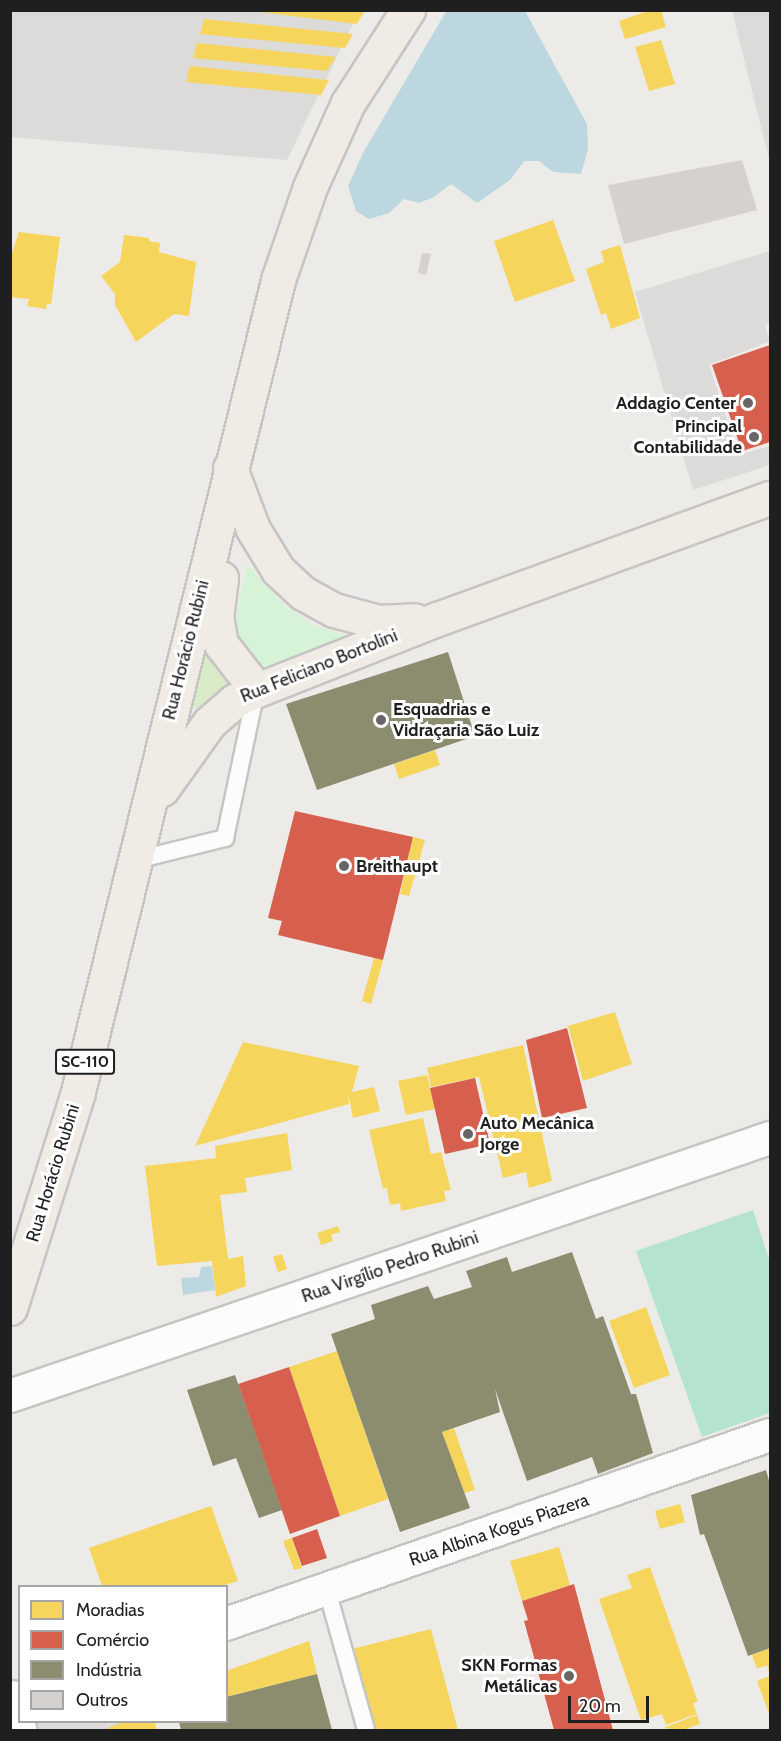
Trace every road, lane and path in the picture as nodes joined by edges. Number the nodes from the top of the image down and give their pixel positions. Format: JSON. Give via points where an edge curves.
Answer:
{"nodes":[{"id":1,"x":408,"y":10,"type":"edge"},
{"id":2,"x":227,"y":483,"type":"junction"},
{"id":3,"x":771,"y":498,"type":"edge"},
{"id":4,"x":437,"y":619,"type":"junction"},
{"id":5,"x":256,"y":690,"type":"junction"},
{"id":6,"x":148,"y":813,"type":"junction"},
{"id":7,"x":136,"y":860,"type":"junction"},
{"id":8,"x":771,"y":1138,"type":"edge"},
{"id":9,"x":10,"y":1308,"type":"edge"},
{"id":10,"x":10,"y":1396,"type":"edge"},
{"id":11,"x":771,"y":1435,"type":"edge"},
{"id":12,"x":327,"y":1590,"type":"junction"},
{"id":13,"x":228,"y":1623,"type":"edge"},
{"id":14,"x":14,"y":1696,"type":"edge"},
{"id":15,"x":18,"y":1719,"type":"edge"},
{"id":16,"x":366,"y":1731,"type":"edge"}],
"edges":[{"from":1,"to":2,"type":"main road","name":"Rua Horácio Rubini","via":[[348,103],[310,187],[278,280]]},
{"from":2,"to":4,"type":"main road","name":"Rua Feliciano Bortolini","via":[[278,570],[303,593],[334,610],[379,622]]},
{"from":2,"to":5,"type":"main road","via":[[226,540],[216,616],[221,644]]},
{"from":2,"to":6,"type":"main road","name":"Rua Horácio Rubini"},
{"from":3,"to":4,"type":"main road","name":"Rua Feliciano Bortolini"},
{"from":4,"to":5,"type":"main road","name":"Rua Feliciano Bortolini"},
{"from":5,"to":6,"type":"main road","name":"Rua Feliciano Bortolini","via":[[234,701],[209,723],[174,769]]},
{"from":5,"to":7,"type":"lane","via":[[225,838]]},
{"from":6,"to":7,"type":"main road","name":"Rua Horácio Rubini","number":"SC-110"},
{"from":7,"to":9,"type":"main road","name":"Rua Horácio Rubini","number":"SC-110","via":[[78,1092]]},
{"from":8,"to":10,"type":"street","name":"Rua Virgílio Pedro Rubini"},
{"from":11,"to":12,"type":"street","name":"Rua Albina Kogus Piazera"},
{"from":12,"to":13,"type":"street","name":"Rua Albina Kogus Piazera"},
{"from":12,"to":16,"type":"lane"},
{"from":14,"to":15,"type":"street"}]}
